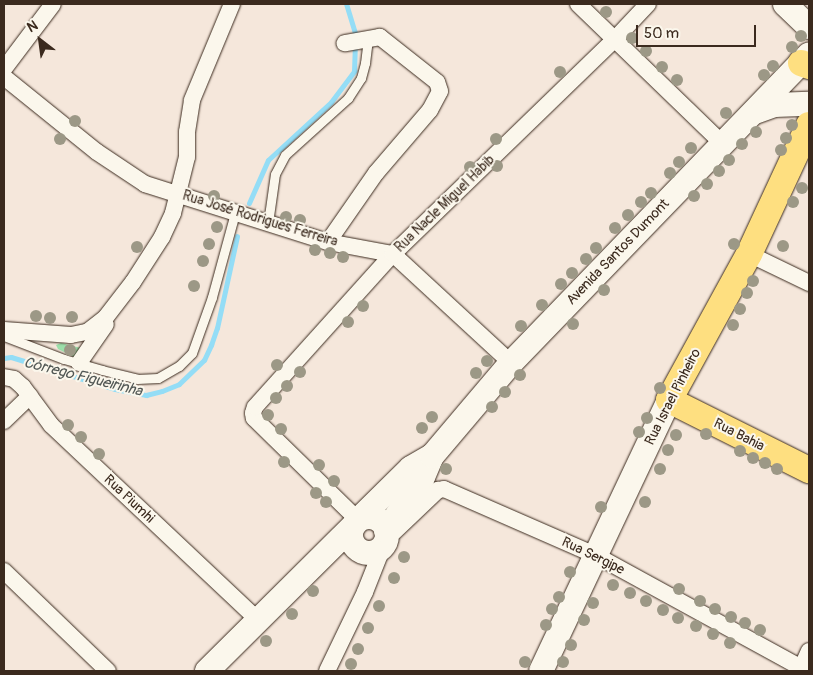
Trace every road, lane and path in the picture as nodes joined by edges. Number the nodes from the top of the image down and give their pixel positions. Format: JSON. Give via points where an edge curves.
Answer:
{"nodes":[{"id":1,"x":53,"y":4,"type":"edge"},
{"id":2,"x":232,"y":4,"type":"edge"},
{"id":3,"x":578,"y":4,"type":"edge"},
{"id":4,"x":648,"y":4,"type":"edge"},
{"id":5,"x":785,"y":4,"type":"edge"},
{"id":6,"x":809,"y":27,"type":"edge"},
{"id":7,"x":368,"y":38,"type":"junction"},
{"id":8,"x":615,"y":39,"type":"junction"},
{"id":9,"x":345,"y":43,"type":"dead end"},
{"id":10,"x":802,"y":65,"type":"edge"},
{"id":11,"x":4,"y":69,"type":"edge"},
{"id":12,"x":4,"y":77,"type":"edge"},
{"id":13,"x":805,"y":111,"type":"edge"},
{"id":14,"x":751,"y":114,"type":"junction"},
{"id":15,"x":722,"y":143,"type":"junction"},
{"id":16,"x":178,"y":195,"type":"junction"},
{"id":17,"x":235,"y":212,"type":"junction"},
{"id":18,"x":268,"y":223,"type":"junction"},
{"id":19,"x":328,"y":242,"type":"junction"},
{"id":20,"x":393,"y":254,"type":"junction"},
{"id":21,"x":749,"y":254,"type":"junction"},
{"id":22,"x":134,"y":282,"type":"junction"},
{"id":23,"x":809,"y":283,"type":"edge"},
{"id":24,"x":4,"y":330,"type":"edge"},
{"id":25,"x":4,"y":336,"type":"edge"},
{"id":26,"x":79,"y":363,"type":"junction"},
{"id":27,"x":511,"y":363,"type":"junction"},
{"id":28,"x":4,"y":377,"type":"edge"},
{"id":29,"x":30,"y":396,"type":"junction"},
{"id":30,"x":670,"y":400,"type":"junction"},
{"id":31,"x":4,"y":421,"type":"edge"},
{"id":32,"x":432,"y":456,"type":"junction"},
{"id":33,"x":809,"y":470,"type":"edge"},
{"id":34,"x":357,"y":522,"type":"junction"},
{"id":35,"x":377,"y":544,"type":"junction"},
{"id":36,"x":597,"y":556,"type":"junction"},
{"id":37,"x":4,"y":571,"type":"edge"},
{"id":38,"x":305,"y":573,"type":"junction"},
{"id":39,"x":258,"y":620,"type":"junction"},
{"id":40,"x":809,"y":651,"type":"edge"},
{"id":41,"x":803,"y":670,"type":"edge"},
{"id":42,"x":108,"y":671,"type":"edge"},
{"id":43,"x":207,"y":671,"type":"edge"},
{"id":44,"x":327,"y":671,"type":"edge"},
{"id":45,"x":542,"y":671,"type":"edge"}],
"edges":[{"from":1,"to":11,"type":"street"},
{"from":2,"to":16,"type":"street","via":[[192,100],[187,157]]},
{"from":3,"to":8,"type":"street"},
{"from":4,"to":8,"type":"street","name":"Rua Nacle Miguel Habib"},
{"from":5,"to":6,"type":"main road"},
{"from":7,"to":9,"type":"street"},
{"from":7,"to":18,"type":"lane","via":[[361,78],[348,98],[285,155],[275,174]]},
{"from":7,"to":19,"type":"street","via":[[384,39],[437,82],[440,92],[430,110],[376,173]]},
{"from":8,"to":15,"type":"street"},
{"from":8,"to":20,"type":"street","name":"Rua Nacle Miguel Habib"},
{"from":10,"to":13,"type":"main road","via":[[790,90]]},
{"from":10,"to":14,"type":"main road","name":"Avenida Santos Dumont"},
{"from":12,"to":16,"type":"street","name":"Rua José Rodrigues Ferreira","via":[[98,152],[145,184]]},
{"from":13,"to":14,"type":"main road","via":[[774,105]]},
{"from":13,"to":21,"type":"main road","name":"Rua Israel Pinheiro"},
{"from":14,"to":15,"type":"main road","name":"Avenida Santos Dumont"},
{"from":15,"to":27,"type":"main road","name":"Avenida Santos Dumont"},
{"from":16,"to":17,"type":"street","name":"Rua José Rodrigues Ferreira"},
{"from":16,"to":22,"type":"street","via":[[162,237]]},
{"from":17,"to":18,"type":"street","name":"Rua José Rodrigues Ferreira"},
{"from":17,"to":26,"type":"lane","via":[[210,306],[192,353],[179,366],[158,378],[137,379]]},
{"from":18,"to":19,"type":"street","name":"Rua José Rodrigues Ferreira"},
{"from":19,"to":20,"type":"street","name":"Rua José Rodrigues Ferreira"},
{"from":20,"to":27,"type":"street"},
{"from":20,"to":34,"type":"street","name":"Rua Nacle Miguel Habib","via":[[252,413]]},
{"from":21,"to":23,"type":"street"},
{"from":21,"to":30,"type":"main road","name":"Rua Israel Pinheiro"},
{"from":22,"to":24,"type":"street","via":[[106,317],[87,332],[55,335]]},
{"from":22,"to":26,"type":"street"},
{"from":25,"to":26,"type":"lane"},
{"from":27,"to":32,"type":"main road","name":"Avenida Santos Dumont"},
{"from":28,"to":29,"type":"street","name":"Rua Piumhi","via":[[14,379]]},
{"from":29,"to":31,"type":"street"},
{"from":29,"to":39,"type":"street","name":"Rua Piumhi","via":[[51,425]]},
{"from":30,"to":33,"type":"main road","name":"Rua Bahia"},
{"from":30,"to":36,"type":"main road","name":"Rua Israel Pinheiro"},
{"from":32,"to":34,"type":"main road","name":"Avenida Santos Dumont","via":[[411,468]]},
{"from":32,"to":35,"type":"main road","name":"Avenida Santos Dumont","via":[[424,477]]},
{"from":34,"to":35,"type":"main road","via":[[351,536],[354,544]]},
{"from":34,"to":35,"type":"main road","via":[[367,517],[382,524]]},
{"from":34,"to":38,"type":"main road","name":"Avenida Santos Dumont"},
{"from":35,"to":36,"type":"street","name":"Rua Sergipe","via":[[440,489]]},
{"from":35,"to":38,"type":"main road","name":"Avenida Santos Dumont"},
{"from":35,"to":44,"type":"street","via":[[365,592]]},
{"from":36,"to":41,"type":"street","name":"Rua Sergipe"},
{"from":36,"to":45,"type":"main road","name":"Rua Israel Pinheiro"},
{"from":37,"to":42,"type":"street"},
{"from":38,"to":39,"type":"main road","name":"Avenida Santos Dumont"},
{"from":39,"to":43,"type":"main road","name":"Avenida Santos Dumont"},
{"from":40,"to":41,"type":"street"}]}
